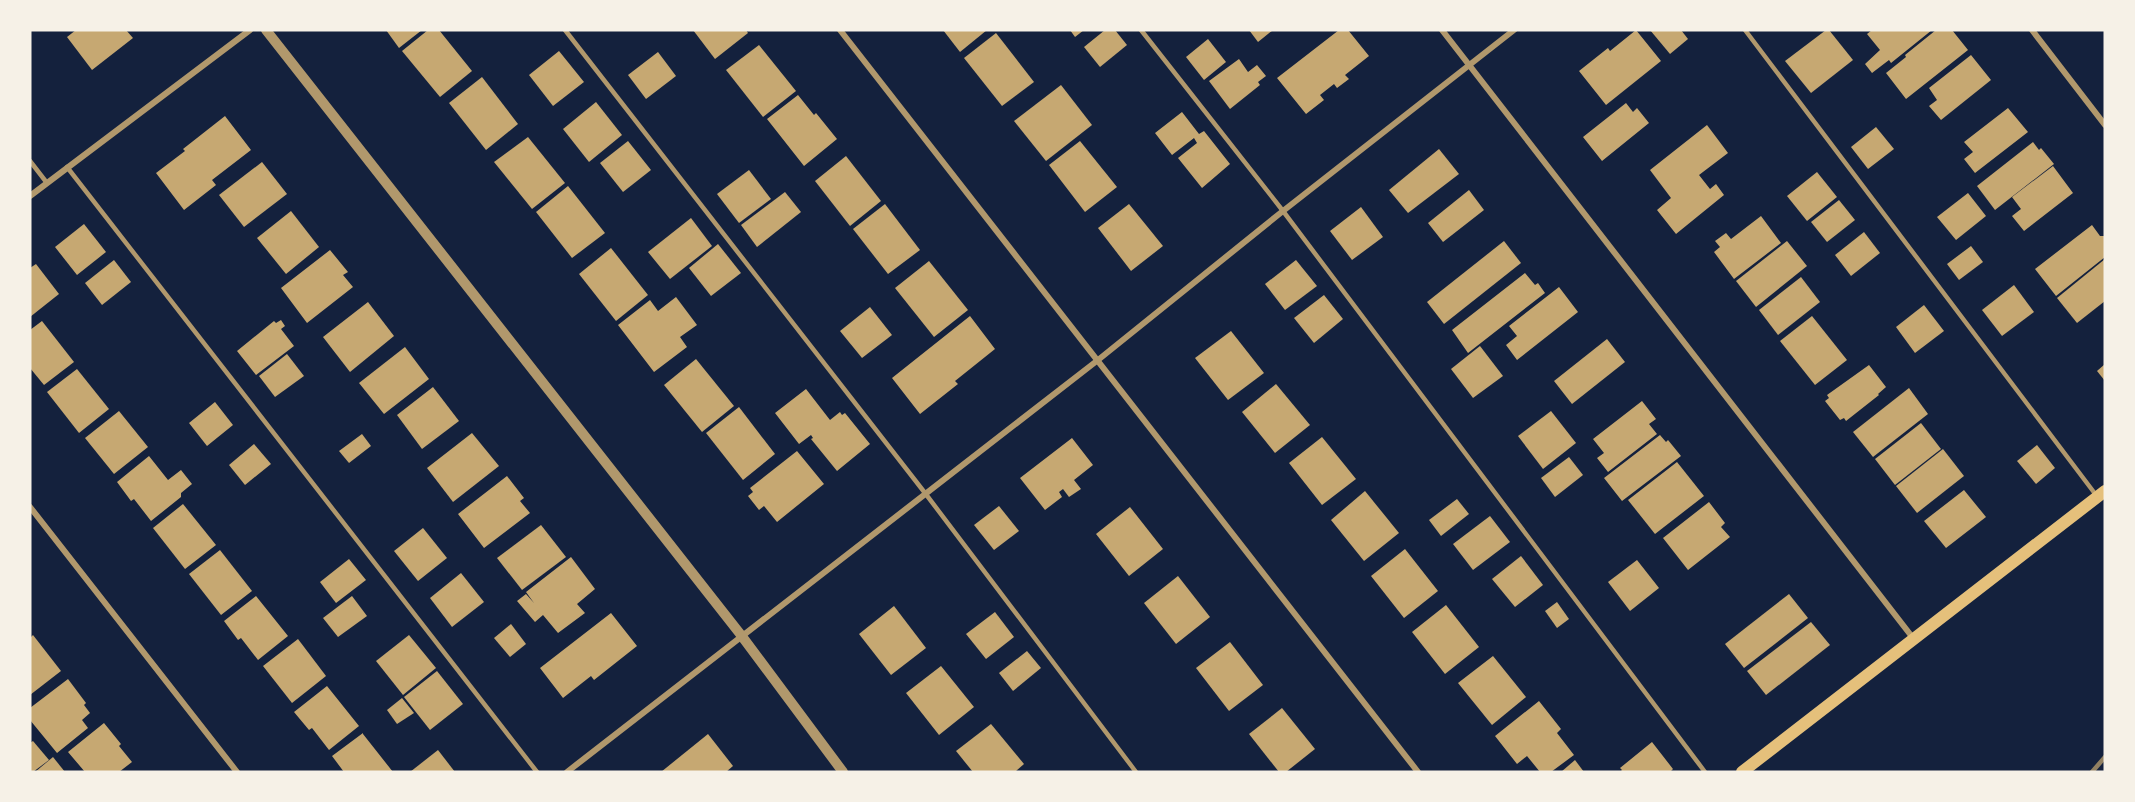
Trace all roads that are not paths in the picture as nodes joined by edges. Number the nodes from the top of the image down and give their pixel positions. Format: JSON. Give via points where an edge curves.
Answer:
{"nodes":[{"id":1,"x":250,"y":30,"type":"edge"},
{"id":2,"x":266,"y":30,"type":"edge"},
{"id":3,"x":566,"y":30,"type":"edge"},
{"id":4,"x":840,"y":30,"type":"edge"},
{"id":5,"x":1141,"y":30,"type":"edge"},
{"id":6,"x":1442,"y":30,"type":"edge"},
{"id":7,"x":1514,"y":30,"type":"edge"},
{"id":8,"x":1745,"y":30,"type":"edge"},
{"id":9,"x":2032,"y":30,"type":"edge"},
{"id":10,"x":1470,"y":66,"type":"junction"},
{"id":11,"x":2105,"y":125,"type":"edge"},
{"id":12,"x":30,"y":161,"type":"edge"},
{"id":13,"x":66,"y":167,"type":"junction"},
{"id":14,"x":47,"y":183,"type":"junction"},
{"id":15,"x":30,"y":196,"type":"edge"},
{"id":16,"x":1283,"y":211,"type":"junction"},
{"id":17,"x":1098,"y":360,"type":"junction"},
{"id":18,"x":925,"y":493,"type":"junction"},
{"id":19,"x":2101,"y":493,"type":"edge"},
{"id":20,"x":30,"y":507,"type":"edge"},
{"id":21,"x":741,"y":635,"type":"junction"},
{"id":22,"x":1913,"y":638,"type":"junction"},
{"id":23,"x":237,"y":772,"type":"edge"},
{"id":24,"x":537,"y":772,"type":"edge"},
{"id":25,"x":567,"y":772,"type":"edge"},
{"id":26,"x":843,"y":772,"type":"edge"},
{"id":27,"x":1136,"y":772,"type":"edge"},
{"id":28,"x":1418,"y":772,"type":"edge"},
{"id":29,"x":1705,"y":772,"type":"edge"},
{"id":30,"x":1742,"y":772,"type":"edge"}],
"edges":[{"from":1,"to":13,"type":"street"},
{"from":2,"to":21,"type":"street"},
{"from":3,"to":18,"type":"lane"},
{"from":4,"to":17,"type":"street"},
{"from":5,"to":16,"type":"lane"},
{"from":6,"to":10,"type":"street"},
{"from":7,"to":10,"type":"street"},
{"from":8,"to":19,"type":"lane"},
{"from":9,"to":11,"type":"street"},
{"from":10,"to":16,"type":"street"},
{"from":10,"to":22,"type":"street"},
{"from":12,"to":14,"type":"lane"},
{"from":13,"to":14,"type":"street"},
{"from":13,"to":24,"type":"lane"},
{"from":14,"to":15,"type":"street"},
{"from":16,"to":17,"type":"street"},
{"from":16,"to":29,"type":"lane"},
{"from":17,"to":18,"type":"street"},
{"from":17,"to":28,"type":"street"},
{"from":18,"to":21,"type":"street"},
{"from":18,"to":27,"type":"lane"},
{"from":19,"to":22,"type":"main road"},
{"from":20,"to":23,"type":"street"},
{"from":21,"to":25,"type":"street"},
{"from":21,"to":26,"type":"street"},
{"from":22,"to":30,"type":"main road"}]}
